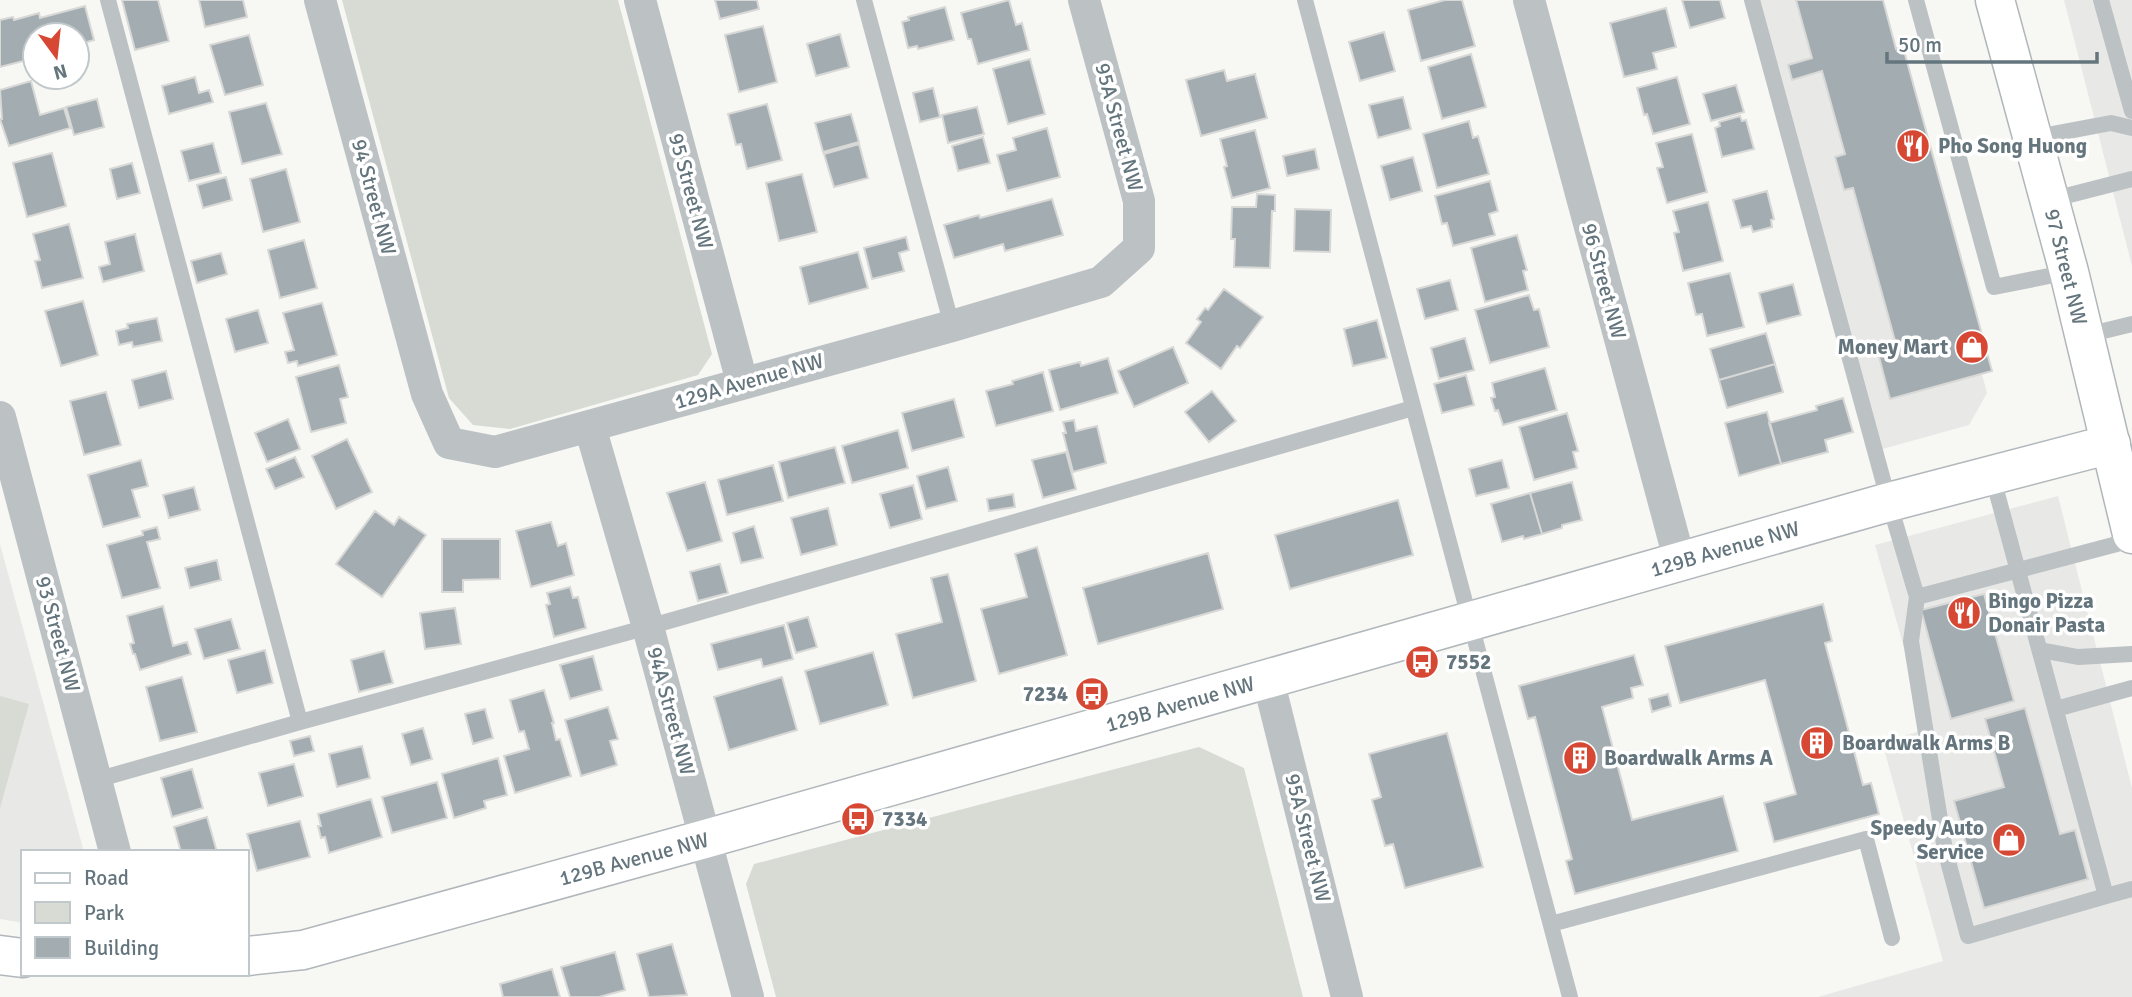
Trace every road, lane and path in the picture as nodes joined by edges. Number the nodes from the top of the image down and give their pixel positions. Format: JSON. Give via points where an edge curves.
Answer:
{"nodes":[{"id":1,"x":108,"y":0,"type":"edge"},
{"id":2,"x":320,"y":0,"type":"edge"},
{"id":3,"x":640,"y":0,"type":"edge"},
{"id":4,"x":864,"y":0,"type":"edge"},
{"id":5,"x":1084,"y":0,"type":"edge"},
{"id":6,"x":1305,"y":0,"type":"edge"},
{"id":7,"x":1529,"y":0,"type":"edge"},
{"id":8,"x":1752,"y":0,"type":"edge"},
{"id":9,"x":1916,"y":0,"type":"edge"},
{"id":10,"x":1995,"y":0,"type":"edge"},
{"id":11,"x":2101,"y":0,"type":"edge"},
{"id":12,"x":2132,"y":111,"type":"edge"},
{"id":13,"x":2132,"y":128,"type":"edge"},
{"id":14,"x":2032,"y":138,"type":"junction"},
{"id":15,"x":2132,"y":178,"type":"edge"},
{"id":16,"x":2049,"y":200,"type":"junction"},
{"id":17,"x":2069,"y":272,"type":"junction"},
{"id":18,"x":1101,"y":282,"type":"joint"},
{"id":19,"x":2132,"y":324,"type":"edge"},
{"id":20,"x":952,"y":326,"type":"junction"},
{"id":21,"x":2083,"y":336,"type":"junction"},
{"id":22,"x":742,"y":383,"type":"junction"},
{"id":23,"x":427,"y":394,"type":"joint"},
{"id":24,"x":1413,"y":408,"type":"junction"},
{"id":25,"x":0,"y":416,"type":"edge"},
{"id":26,"x":590,"y":426,"type":"junction"},
{"id":27,"x":2111,"y":444,"type":"junction"},
{"id":28,"x":1992,"y":475,"type":"junction"},
{"id":29,"x":1889,"y":502,"type":"junction"},
{"id":30,"x":2132,"y":534,"type":"edge"},
{"id":31,"x":2132,"y":540,"type":"edge"},
{"id":32,"x":1680,"y":562,"type":"junction"},
{"id":33,"x":2018,"y":570,"type":"junction"},
{"id":34,"x":1917,"y":597,"type":"junction"},
{"id":35,"x":1470,"y":622,"type":"junction"},
{"id":36,"x":648,"y":627,"type":"junction"},
{"id":37,"x":2040,"y":650,"type":"junction"},
{"id":38,"x":2132,"y":654,"type":"edge"},
{"id":39,"x":1268,"y":679,"type":"junction"},
{"id":40,"x":2132,"y":688,"type":"edge"},
{"id":41,"x":2056,"y":709,"type":"junction"},
{"id":42,"x":300,"y":722,"type":"junction"},
{"id":43,"x":96,"y":780,"type":"junction"},
{"id":44,"x":705,"y":839,"type":"junction"},
{"id":45,"x":114,"y":850,"type":"edge"},
{"id":46,"x":2132,"y":889,"type":"edge"},
{"id":47,"x":2106,"y":896,"type":"junction"},
{"id":48,"x":1550,"y":924,"type":"junction"},
{"id":49,"x":1892,"y":938,"type":"dead end"},
{"id":50,"x":0,"y":955,"type":"edge"},
{"id":51,"x":248,"y":956,"type":"edge"},
{"id":52,"x":21,"y":958,"type":"edge"},
{"id":53,"x":748,"y":997,"type":"edge"},
{"id":54,"x":1348,"y":997,"type":"edge"},
{"id":55,"x":1570,"y":997,"type":"edge"}],
"edges":[{"from":1,"to":42,"type":"lane"},
{"from":2,"to":23,"type":"street","name":"94 Street NW"},
{"from":3,"to":22,"type":"street","name":"95 Street NW"},
{"from":4,"to":20,"type":"lane"},
{"from":5,"to":18,"type":"street","name":"95A Street NW","via":[[1139,201],[1139,248]]},
{"from":6,"to":24,"type":"lane"},
{"from":7,"to":32,"type":"street","name":"96 Street NW"},
{"from":8,"to":29,"type":"lane"},
{"from":9,"to":17,"type":"lane","via":[[1994,287]]},
{"from":10,"to":14,"type":"street","name":"97 Street NW"},
{"from":11,"to":12,"type":"lane"},
{"from":13,"to":14,"type":"lane","via":[[2111,123]]},
{"from":14,"to":16,"type":"street","name":"97 Street NW"},
{"from":15,"to":16,"type":"lane"},
{"from":16,"to":17,"type":"street","name":"97 Street NW"},
{"from":17,"to":21,"type":"street","name":"97 Street NW"},
{"from":18,"to":20,"type":"street","name":"129A Avenue NW"},
{"from":19,"to":21,"type":"lane"},
{"from":20,"to":22,"type":"street","name":"129A Avenue NW"},
{"from":21,"to":27,"type":"street","name":"97 Street NW"},
{"from":22,"to":26,"type":"street","name":"129A Avenue NW"},
{"from":23,"to":26,"type":"street","name":"129A Avenue NW","via":[[449,443],[495,452]]},
{"from":24,"to":35,"type":"lane"},
{"from":24,"to":36,"type":"lane"},
{"from":25,"to":43,"type":"street","name":"93 Street NW"},
{"from":26,"to":36,"type":"street","name":"94A Street NW"},
{"from":27,"to":28,"type":"street","name":"129B Avenue NW"},
{"from":27,"to":30,"type":"street","name":"97 Street NW"},
{"from":28,"to":29,"type":"street","name":"129B Avenue NW"},
{"from":28,"to":33,"type":"lane"},
{"from":29,"to":32,"type":"street","name":"129B Avenue NW"},
{"from":29,"to":34,"type":"lane"},
{"from":31,"to":33,"type":"lane"},
{"from":32,"to":35,"type":"street","name":"129B Avenue NW"},
{"from":33,"to":34,"type":"lane"},
{"from":33,"to":37,"type":"lane"},
{"from":34,"to":47,"type":"lane","via":[[1911,641],[1945,850],[1968,936]]},
{"from":35,"to":39,"type":"street","name":"129B Avenue NW"},
{"from":35,"to":48,"type":"lane"},
{"from":36,"to":42,"type":"lane"},
{"from":36,"to":44,"type":"street","name":"94A Street NW"},
{"from":37,"to":38,"type":"lane","via":[[2078,657]]},
{"from":37,"to":41,"type":"lane"},
{"from":39,"to":44,"type":"street","name":"129B Avenue NW"},
{"from":39,"to":54,"type":"street","name":"95A Street NW"},
{"from":40,"to":41,"type":"lane"},
{"from":41,"to":47,"type":"lane"},
{"from":42,"to":43,"type":"lane"},
{"from":43,"to":45,"type":"street","name":"93 Street NW"},
{"from":44,"to":51,"type":"street","name":"129B Avenue NW","via":[[303,950]]},
{"from":44,"to":53,"type":"street","name":"94A Street NW"},
{"from":46,"to":47,"type":"lane"},
{"from":48,"to":49,"type":"lane","via":[[1866,839]]},
{"from":48,"to":55,"type":"lane"},
{"from":50,"to":52,"type":"street"}]}
